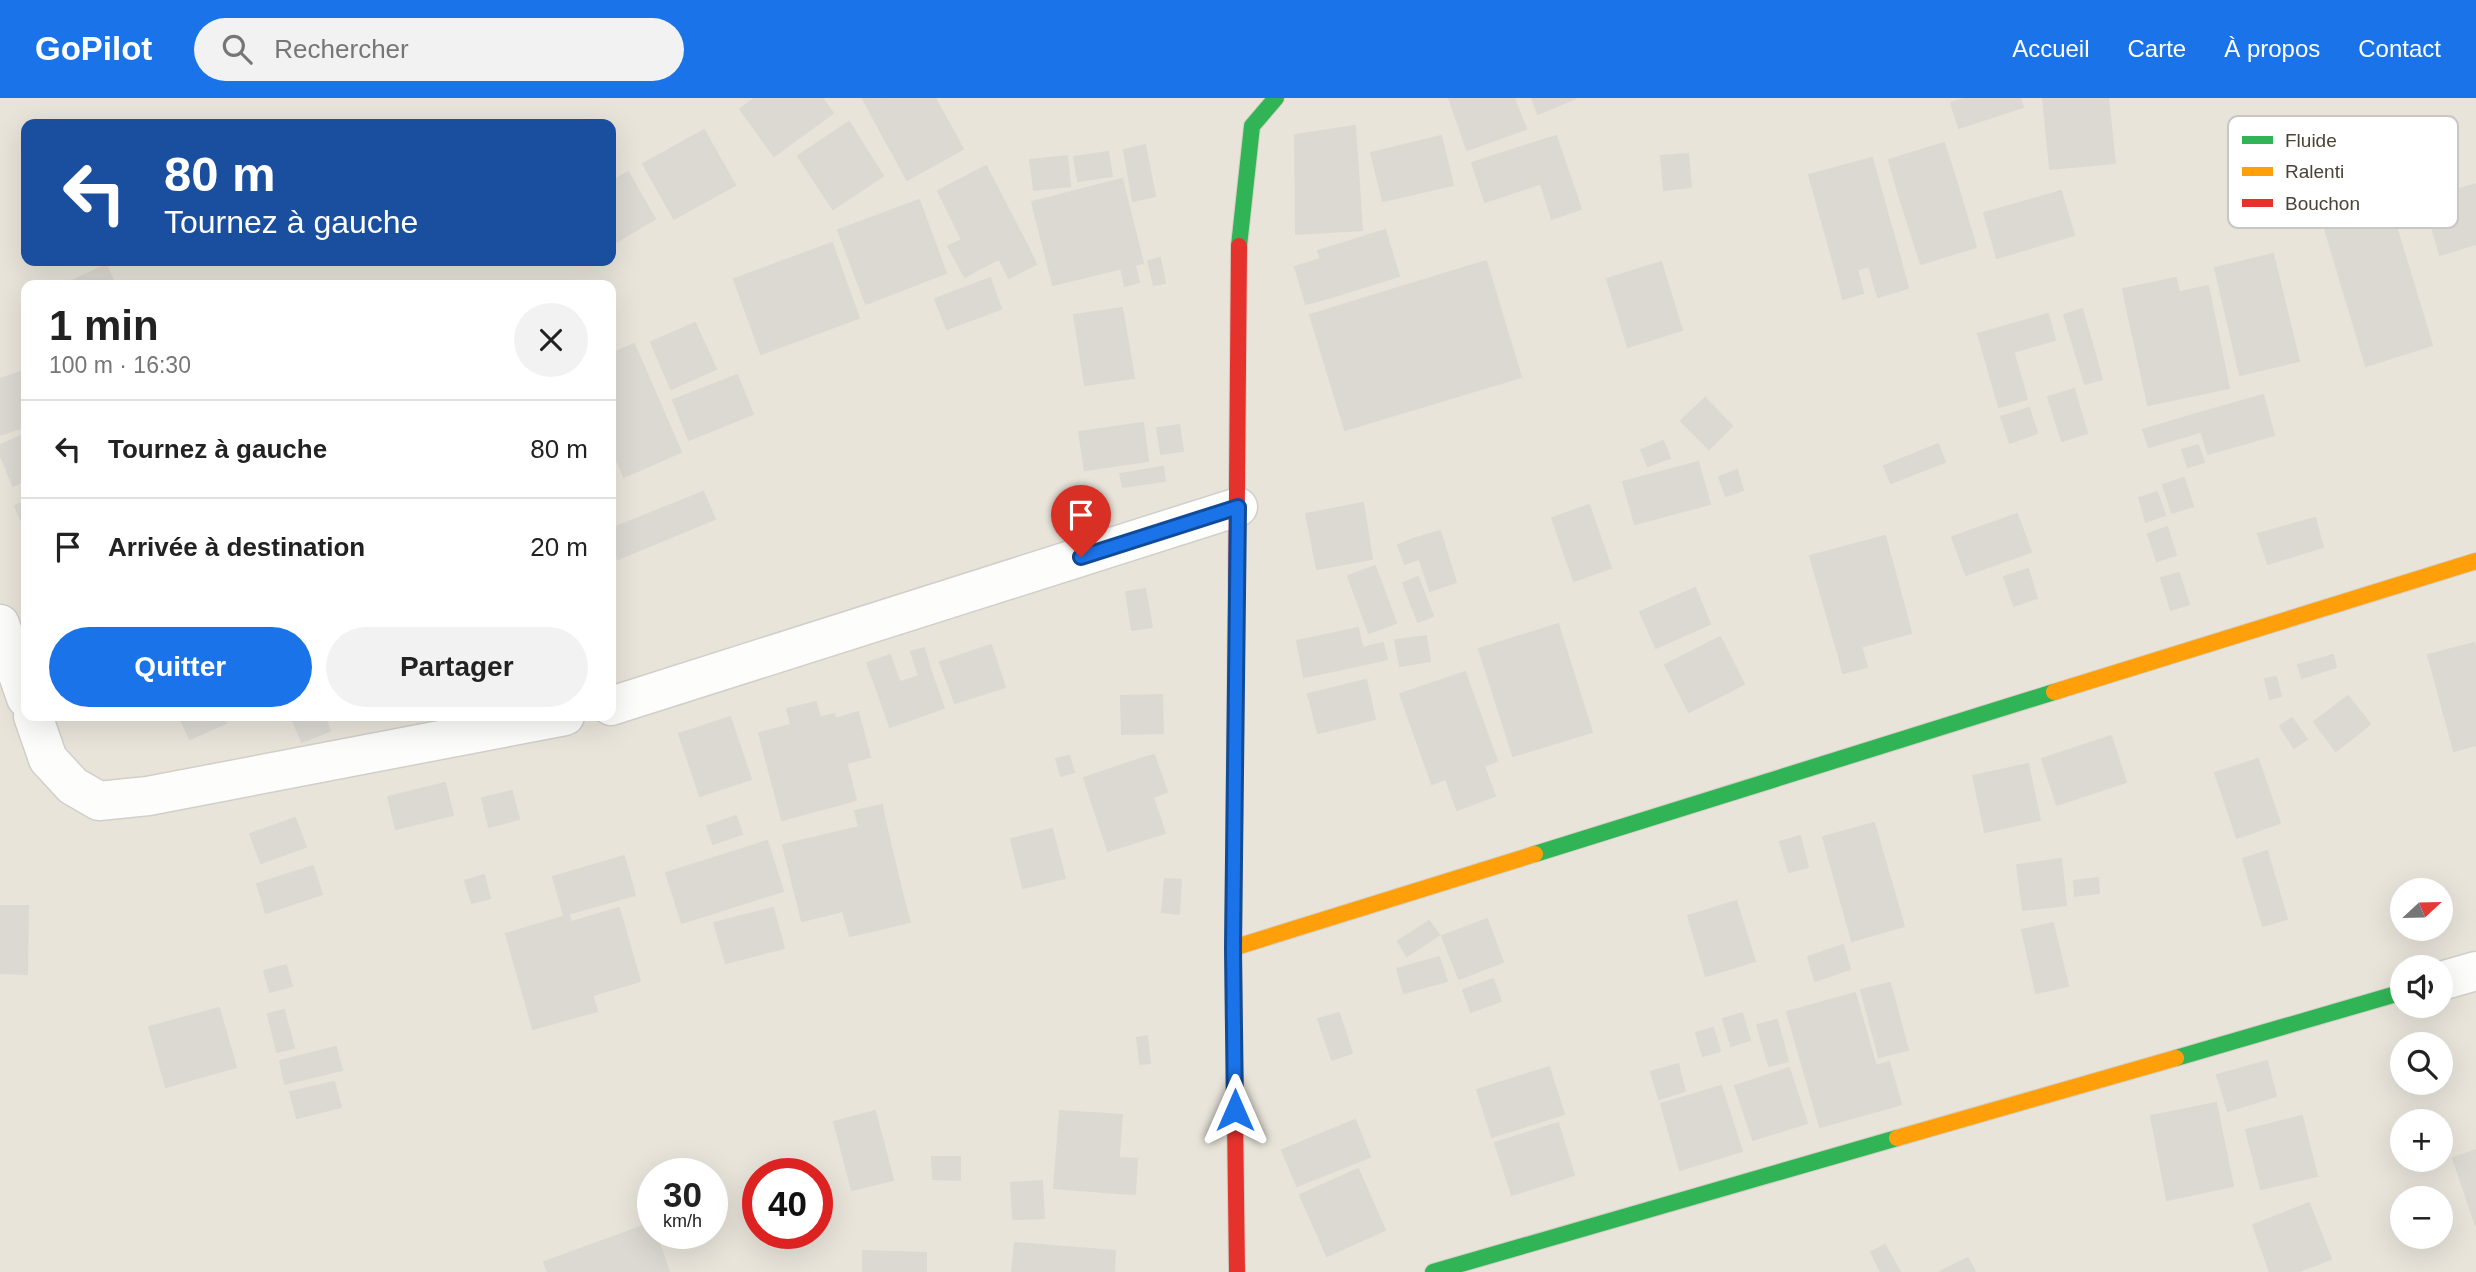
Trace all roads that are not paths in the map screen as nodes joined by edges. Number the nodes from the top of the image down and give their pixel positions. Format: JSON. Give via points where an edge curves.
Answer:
{"nodes":[{"id":1,"x":1276,"y":98,"type":"edge"},
{"id":2,"x":1238,"y":507,"type":"junction"},
{"id":3,"x":2476,"y":561,"type":"edge"},
{"id":4,"x":0,"y":624,"type":"edge"},
{"id":5,"x":21,"y":684,"type":"edge"},
{"id":6,"x":616,"y":704,"type":"edge"},
{"id":7,"x":35,"y":721,"type":"edge"},
{"id":8,"x":539,"y":721,"type":"edge"},
{"id":9,"x":1233,"y":948,"type":"junction"},
{"id":10,"x":2476,"y":971,"type":"edge"},
{"id":11,"x":2453,"y":978,"type":"edge"},
{"id":12,"x":2390,"y":996,"type":"edge"},
{"id":13,"x":1237,"y":1272,"type":"edge"},
{"id":14,"x":1433,"y":1272,"type":"edge"}],
"edges":[{"from":1,"to":2,"type":"street","via":[[1252,126],[1239,246]]},
{"from":2,"to":6,"type":"street"},
{"from":2,"to":9,"type":"street"},
{"from":3,"to":9,"type":"street"},
{"from":4,"to":5,"type":"street"},
{"from":7,"to":8,"type":"street","via":[[48,759],[73,786],[99,801],[148,796]]},
{"from":9,"to":13,"type":"street"},
{"from":10,"to":11,"type":"street"},
{"from":12,"to":14,"type":"street"}]}
